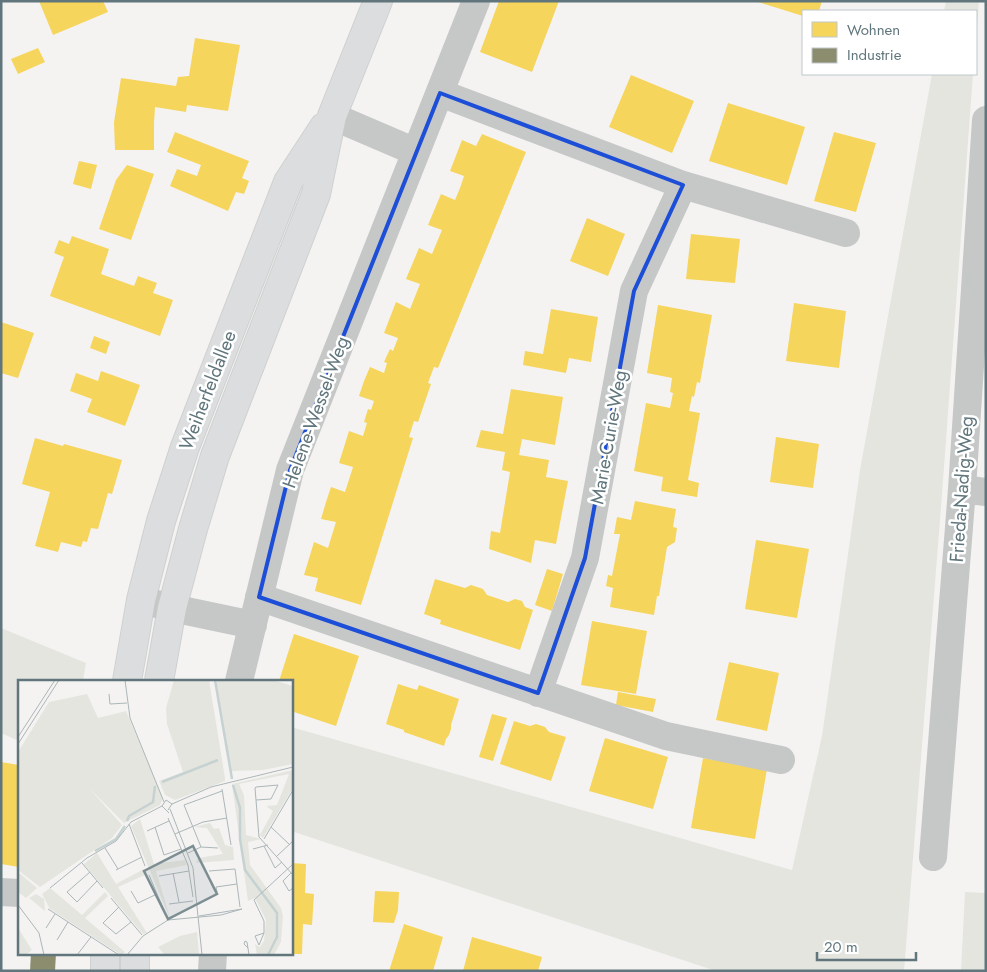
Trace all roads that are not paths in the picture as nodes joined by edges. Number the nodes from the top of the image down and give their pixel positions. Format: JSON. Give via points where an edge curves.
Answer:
{"nodes":[{"id":1,"x":378,"y":1,"type":"edge"},
{"id":2,"x":476,"y":1,"type":"edge"},
{"id":3,"x":440,"y":93,"type":"junction"},
{"id":4,"x":332,"y":116,"type":"junction"},
{"id":5,"x":986,"y":120,"type":"edge"},
{"id":6,"x":416,"y":152,"type":"junction"},
{"id":7,"x":683,"y":185,"type":"junction"},
{"id":8,"x":846,"y":233,"type":"dead end"},
{"id":9,"x":974,"y":491,"type":"edge"},
{"id":10,"x":259,"y":597,"type":"junction"},
{"id":11,"x":141,"y":600,"type":"junction"},
{"id":12,"x":172,"y":608,"type":"junction"},
{"id":13,"x":253,"y":625,"type":"junction"},
{"id":14,"x":127,"y":680,"type":"edge"},
{"id":15,"x":160,"y":680,"type":"edge"},
{"id":16,"x":239,"y":680,"type":"edge"},
{"id":17,"x":538,"y":693,"type":"junction"},
{"id":18,"x":781,"y":760,"type":"dead end"},
{"id":19,"x":933,"y":856,"type":"dead end"},
{"id":20,"x":1,"y":892,"type":"edge"},
{"id":21,"x":18,"y":893,"type":"edge"},
{"id":22,"x":106,"y":954,"type":"edge"},
{"id":23,"x":136,"y":954,"type":"edge"},
{"id":24,"x":213,"y":954,"type":"edge"},
{"id":25,"x":104,"y":971,"type":"edge"},
{"id":26,"x":134,"y":971,"type":"edge"},
{"id":27,"x":212,"y":971,"type":"edge"}],
"edges":[{"from":1,"to":4,"type":"main road","name":"Weiherfeldallee"},
{"from":2,"to":3,"type":"street","name":"Helene-Wessel-Weg"},
{"from":3,"to":6,"type":"street","name":"Helene-Wessel-Weg"},
{"from":3,"to":7,"type":"street"},
{"from":4,"to":6,"type":"street"},
{"from":4,"to":11,"type":"main road","name":"Weiherfeldallee","via":[[288,182],[185,447],[161,521]]},
{"from":4,"to":12,"type":"main road","name":"Weiherfeldallee","via":[[316,194],[215,456]]},
{"from":5,"to":9,"type":"street","name":"Frieda-Nadig-Weg"},
{"from":6,"to":10,"type":"street","name":"Helene-Wessel-Weg","via":[[290,470]]},
{"from":7,"to":8,"type":"street"},
{"from":7,"to":17,"type":"street","name":"Marie-Curie-Weg","via":[[634,291],[585,558]]},
{"from":9,"to":19,"type":"street","name":"Frieda-Nadig-Weg"},
{"from":10,"to":13,"type":"street","name":"Helene-Wessel-Weg"},
{"from":10,"to":17,"type":"street"},
{"from":11,"to":12,"type":"street"},
{"from":11,"to":14,"type":"main road","name":"Weiherfeldallee"},
{"from":12,"to":13,"type":"street"},
{"from":12,"to":15,"type":"main road","name":"Weiherfeldallee"},
{"from":13,"to":16,"type":"street","name":"Helene-Wessel-Weg"},
{"from":17,"to":18,"type":"street","via":[[666,736]]},
{"from":20,"to":21,"type":"street"},
{"from":22,"to":25,"type":"main road"},
{"from":23,"to":26,"type":"main road"},
{"from":24,"to":27,"type":"street"}]}
